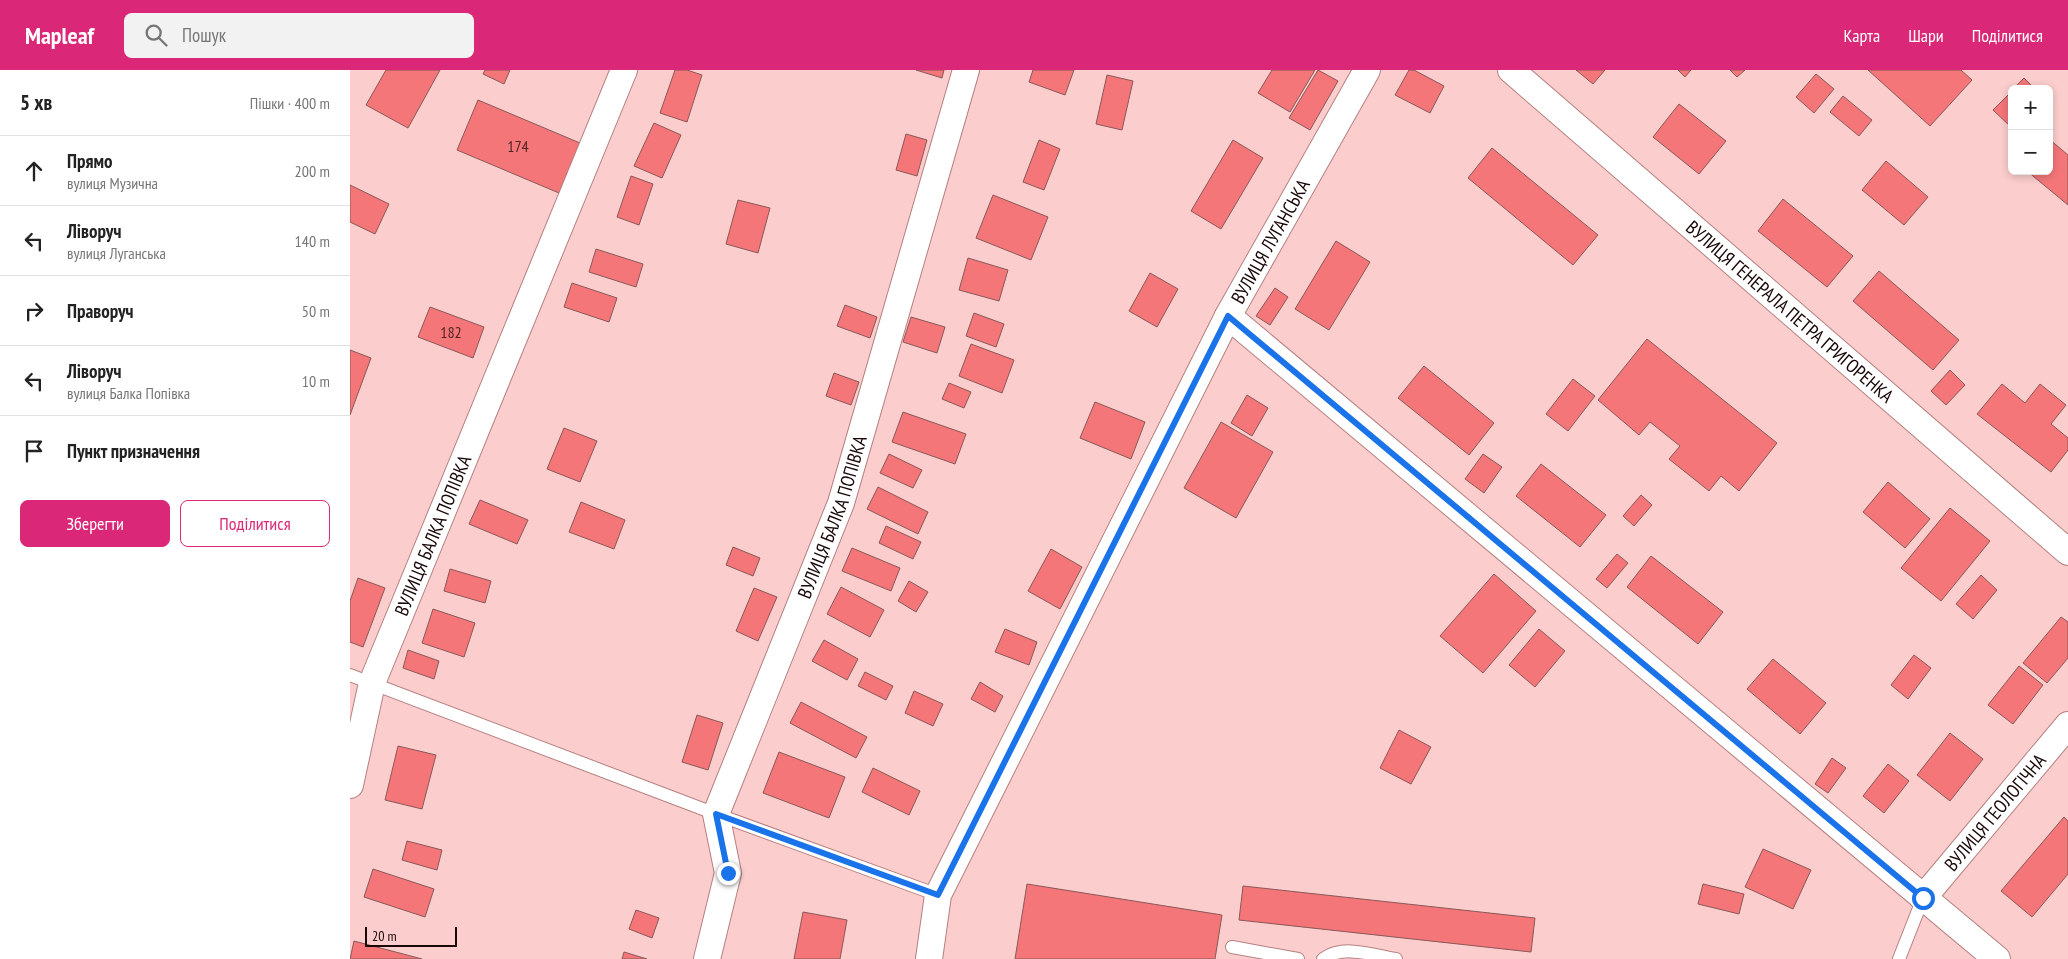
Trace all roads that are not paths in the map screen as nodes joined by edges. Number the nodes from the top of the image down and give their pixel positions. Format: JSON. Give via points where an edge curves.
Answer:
{"nodes":[{"id":1,"x":624,"y":70,"type":"edge"},
{"id":2,"x":966,"y":70,"type":"edge"},
{"id":3,"x":1367,"y":70,"type":"edge"},
{"id":4,"x":1511,"y":70,"type":"edge"},
{"id":5,"x":1228,"y":316,"type":"junction"},
{"id":6,"x":2068,"y":552,"type":"edge"},
{"id":7,"x":361,"y":679,"type":"edge"},
{"id":8,"x":2068,"y":726,"type":"edge"},
{"id":9,"x":350,"y":785,"type":"edge"},
{"id":10,"x":716,"y":814,"type":"junction"},
{"id":11,"x":938,"y":895,"type":"junction"},
{"id":12,"x":1923,"y":898,"type":"junction"},
{"id":13,"x":1232,"y":947,"type":"dead end"},
{"id":14,"x":707,"y":959,"type":"edge"},
{"id":15,"x":928,"y":959,"type":"edge"},
{"id":16,"x":1298,"y":959,"type":"edge"},
{"id":17,"x":1323,"y":959,"type":"edge"},
{"id":18,"x":1396,"y":959,"type":"edge"},
{"id":19,"x":1899,"y":959,"type":"edge"},
{"id":20,"x":1997,"y":959,"type":"edge"}],
"edges":[{"from":1,"to":7,"type":"street","name":"ВУЛИЦЯ БАЛКА ПОПІВКА"},
{"from":2,"to":10,"type":"street","name":"ВУЛИЦЯ БАЛКА ПОПІВКА","via":[[841,503]]},
{"from":3,"to":5,"type":"street","name":"ВУЛИЦЯ ЛУГАНСЬКА"},
{"from":4,"to":6,"type":"street","name":"ВУЛИЦЯ ГЕНЕРАЛА ПЕТРА ГРИГОРЕНКА"},
{"from":5,"to":11,"type":"street","name":"ВУЛИЦЯ ЛУГАНСЬКА"},
{"from":5,"to":12,"type":"street"},
{"from":7,"to":9,"type":"street","name":"ВУЛИЦЯ БАЛКА ПОПІВКА"},
{"from":7,"to":10,"type":"lane"},
{"from":8,"to":12,"type":"street","name":"ВУЛИЦЯ ГЕОЛОГІЧНА"},
{"from":10,"to":11,"type":"lane"},
{"from":10,"to":14,"type":"street","via":[[728,873]]},
{"from":11,"to":15,"type":"street","name":"ВУЛИЦЯ ЛУГАНСЬКА"},
{"from":12,"to":19,"type":"lane"},
{"from":12,"to":20,"type":"street"},
{"from":13,"to":16,"type":"lane"},
{"from":17,"to":18,"type":"lane","via":[[1330,954],[1349,951]]}]}
